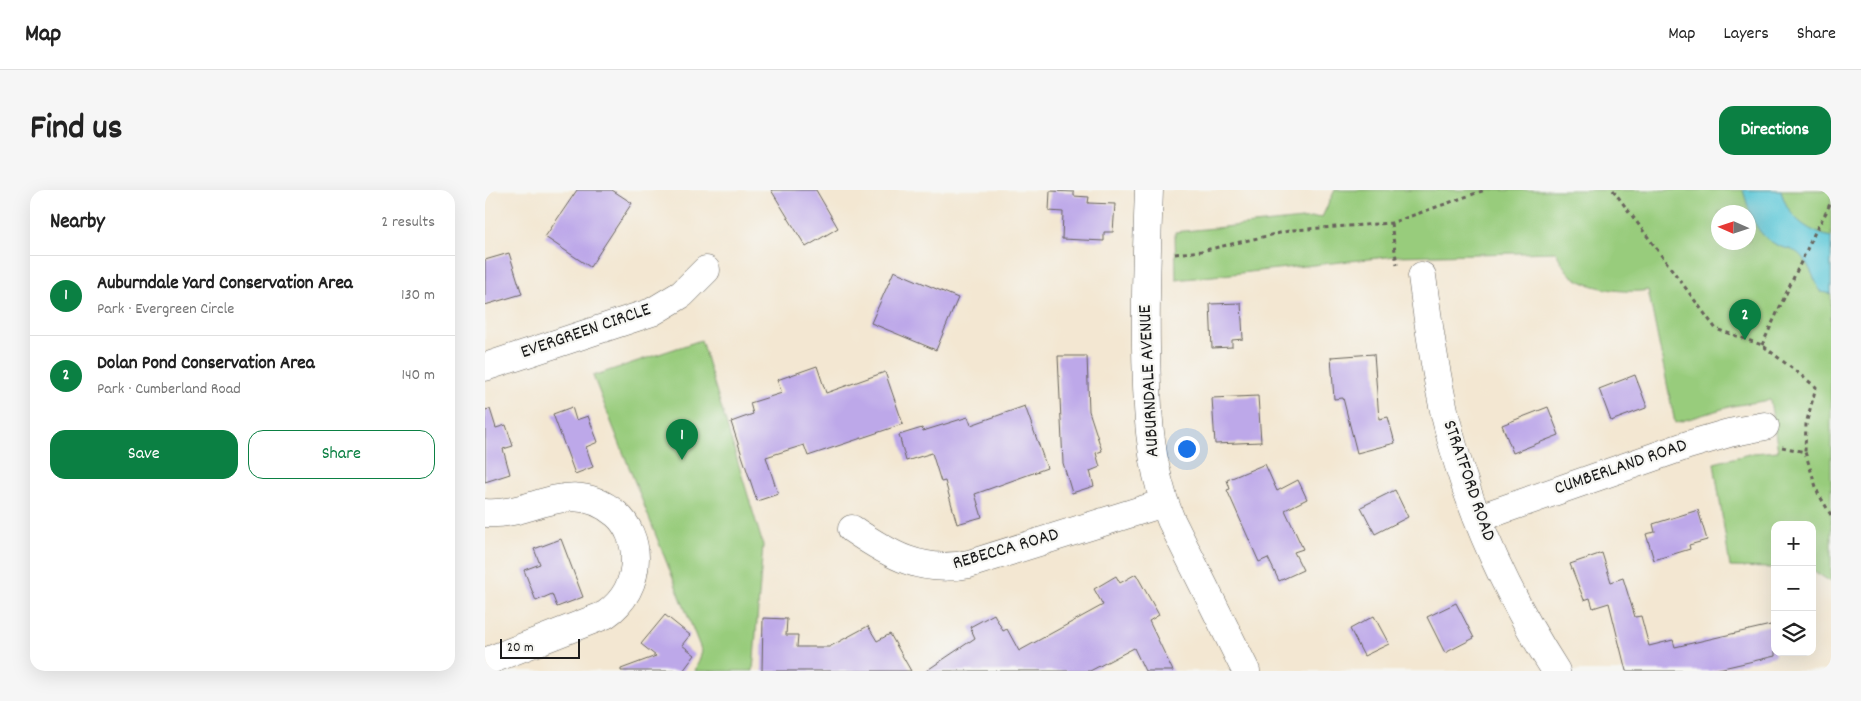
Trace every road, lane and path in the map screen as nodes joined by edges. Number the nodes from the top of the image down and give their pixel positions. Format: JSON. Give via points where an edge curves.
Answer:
{"nodes":[{"id":1,"x":1149,"y":190,"type":"edge"},
{"id":2,"x":1485,"y":190,"type":"edge"},
{"id":3,"x":1613,"y":190,"type":"edge"},
{"id":4,"x":1831,"y":201,"type":"edge"},
{"id":5,"x":1171,"y":254,"type":"dead end"},
{"id":6,"x":706,"y":270,"type":"dead end"},
{"id":7,"x":1422,"y":276,"type":"dead end"},
{"id":8,"x":1762,"y":346,"type":"junction"},
{"id":9,"x":485,"y":366,"type":"edge"},
{"id":10,"x":1772,"y":437,"type":"joint"},
{"id":11,"x":1805,"y":452,"type":"junction"},
{"id":12,"x":1164,"y":502,"type":"junction"},
{"id":13,"x":485,"y":513,"type":"edge"},
{"id":14,"x":1831,"y":515,"type":"edge"},
{"id":15,"x":1479,"y":518,"type":"junction"},
{"id":16,"x":852,"y":529,"type":"dead end"},
{"id":17,"x":485,"y":662,"type":"edge"},
{"id":18,"x":1246,"y":671,"type":"edge"},
{"id":19,"x":1556,"y":671,"type":"edge"}],
"edges":[{"from":1,"to":12,"type":"street","name":"AUBURNDALE AVENUE","via":[[1147,397],[1154,466]]},
{"from":2,"to":5,"type":"path","via":[[1398,222],[1293,230],[1201,251]]},
{"from":3,"to":8,"type":"path","via":[[1716,329]]},
{"from":4,"to":8,"type":"path"},
{"from":6,"to":9,"type":"street","name":"EVERGREEN CIRCLE","via":[[682,294],[652,312]]},
{"from":7,"to":15,"type":"street","name":"STRATFORD ROAD","via":[[1446,416]]},
{"from":8,"to":11,"type":"path","via":[[1816,387],[1807,424]]},
{"from":10,"to":11,"type":"path"},
{"from":10,"to":15,"type":"street","name":"CUMBERLAND ROAD","via":[[1729,434],[1688,444]]},
{"from":11,"to":14,"type":"path","via":[[1818,493]]},
{"from":12,"to":16,"type":"street","name":"REBECCA ROAD","via":[[955,567],[939,568],[908,561],[885,551]]},
{"from":12,"to":18,"type":"street","name":"AUBURNDALE AVENUE"},
{"from":13,"to":17,"type":"street","via":[[522,510],[566,497],[601,503],[619,516],[631,536],[635,568],[627,593],[613,610]]},
{"from":15,"to":19,"type":"street","name":"STRATFORD ROAD","via":[[1513,596]]}]}
